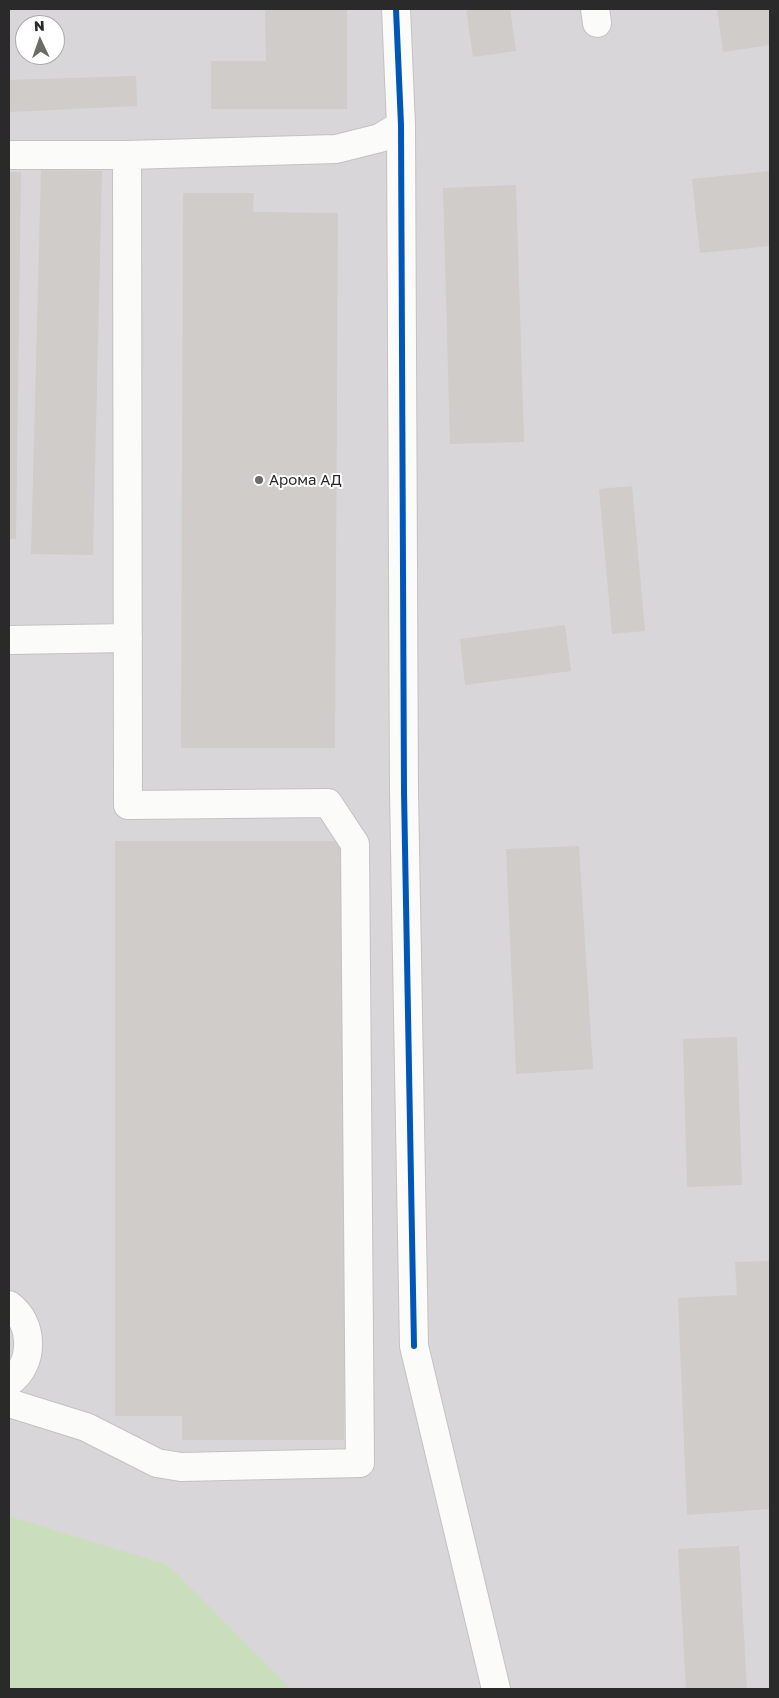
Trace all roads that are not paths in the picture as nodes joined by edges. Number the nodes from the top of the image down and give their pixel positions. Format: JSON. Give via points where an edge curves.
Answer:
{"nodes":[{"id":1,"x":396,"y":9,"type":"edge"},
{"id":2,"x":402,"y":125,"type":"junction"},
{"id":3,"x":9,"y":155,"type":"edge"},
{"id":4,"x":127,"y":155,"type":"junction"},
{"id":5,"x":128,"y":638,"type":"junction"},
{"id":6,"x":9,"y":640,"type":"edge"},
{"id":7,"x":9,"y":1305,"type":"edge"},
{"id":8,"x":9,"y":1382,"type":"edge"},
{"id":9,"x":9,"y":1403,"type":"edge"},
{"id":10,"x":496,"y":1689,"type":"edge"}],
"edges":[{"from":1,"to":2,"type":"street"},
{"from":2,"to":4,"type":"street","via":[[380,138],[336,150]]},
{"from":2,"to":10,"type":"street","via":[[404,792],[414,1346]]},
{"from":3,"to":4,"type":"street"},
{"from":4,"to":5,"type":"street"},
{"from":5,"to":6,"type":"street"},
{"from":5,"to":9,"type":"street","via":[[128,805],[328,804],[355,844],[360,1463],[181,1467],[157,1463],[86,1427]]},
{"from":7,"to":8,"type":"street","via":[[26,1326],[29,1345],[24,1365]]}]}
